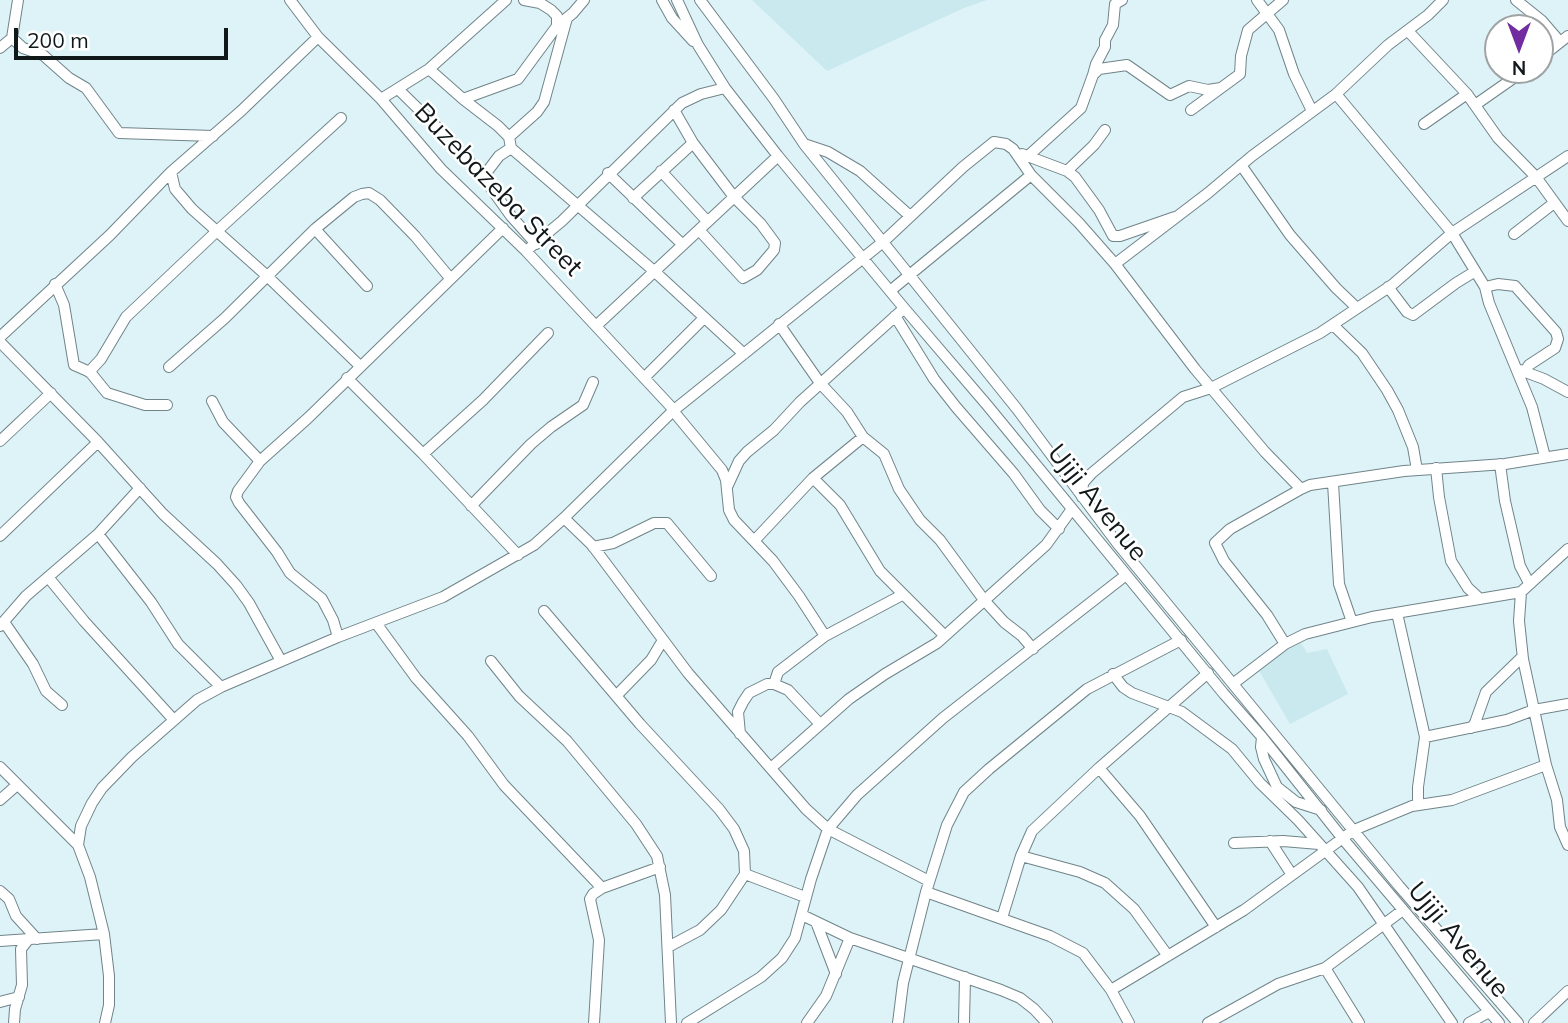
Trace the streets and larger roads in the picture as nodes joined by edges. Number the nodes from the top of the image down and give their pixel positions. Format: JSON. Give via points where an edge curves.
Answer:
{"nodes":[{"id":1,"x":18,"y":0,"type":"edge"},
{"id":2,"x":290,"y":0,"type":"edge"},
{"id":3,"x":506,"y":0,"type":"edge"},
{"id":4,"x":524,"y":0,"type":"edge"},
{"id":5,"x":584,"y":0,"type":"edge"},
{"id":6,"x":662,"y":0,"type":"edge"},
{"id":7,"x":677,"y":0,"type":"edge"},
{"id":8,"x":700,"y":0,"type":"edge"},
{"id":9,"x":1122,"y":0,"type":"edge"},
{"id":10,"x":1257,"y":0,"type":"edge"},
{"id":11,"x":1283,"y":0,"type":"edge"},
{"id":12,"x":1443,"y":0,"type":"edge"},
{"id":13,"x":1516,"y":0,"type":"edge"},
{"id":14,"x":1266,"y":13,"type":"junction"},
{"id":15,"x":568,"y":17,"type":"junction"},
{"id":16,"x":557,"y":26,"type":"junction"},
{"id":17,"x":0,"y":30,"type":"edge"},
{"id":18,"x":1408,"y":31,"type":"junction"},
{"id":19,"x":13,"y":34,"type":"junction"},
{"id":20,"x":318,"y":37,"type":"junction"},
{"id":21,"x":1564,"y":39,"type":"edge"},
{"id":22,"x":698,"y":45,"type":"junction"},
{"id":23,"x":0,"y":47,"type":"edge"},
{"id":24,"x":429,"y":69,"type":"junction"},
{"id":25,"x":1093,"y":75,"type":"junction"},
{"id":26,"x":1505,"y":84,"type":"edge"},
{"id":27,"x":725,"y":88,"type":"junction"},
{"id":28,"x":1221,"y":88,"type":"junction"},
{"id":29,"x":399,"y":90,"type":"junction"},
{"id":30,"x":1336,"y":94,"type":"junction"},
{"id":31,"x":1466,"y":94,"type":"junction"},
{"id":32,"x":381,"y":99,"type":"junction"},
{"id":33,"x":463,"y":99,"type":"junction"},
{"id":34,"x":1475,"y":105,"type":"junction"},
{"id":35,"x":674,"y":110,"type":"junction"},
{"id":36,"x":1191,"y":110,"type":"dead end"},
{"id":37,"x":1312,"y":111,"type":"junction"},
{"id":38,"x":341,"y":118,"type":"dead end"},
{"id":39,"x":1424,"y":124,"type":"dead end"},
{"id":40,"x":1105,"y":130,"type":"dead end"},
{"id":41,"x":213,"y":136,"type":"junction"},
{"id":42,"x":510,"y":143,"type":"junction"},
{"id":43,"x":693,"y":143,"type":"junction"},
{"id":44,"x":804,"y":144,"type":"junction"},
{"id":45,"x":1013,"y":149,"type":"junction"},
{"id":46,"x":778,"y":156,"type":"junction"},
{"id":47,"x":1568,"y":156,"type":"edge"},
{"id":48,"x":1027,"y":157,"type":"junction"},
{"id":49,"x":1241,"y":165,"type":"junction"},
{"id":50,"x":1067,"y":171,"type":"junction"},
{"id":51,"x":171,"y":172,"type":"junction"},
{"id":52,"x":661,"y":172,"type":"junction"},
{"id":53,"x":608,"y":173,"type":"junction"},
{"id":54,"x":1031,"y":175,"type":"junction"},
{"id":55,"x":483,"y":177,"type":"junction"},
{"id":56,"x":1536,"y":177,"type":"junction"},
{"id":57,"x":151,"y":193,"type":"junction"},
{"id":58,"x":180,"y":196,"type":"junction"},
{"id":59,"x":734,"y":197,"type":"junction"},
{"id":60,"x":633,"y":198,"type":"junction"},
{"id":61,"x":1554,"y":204,"type":"junction"},
{"id":62,"x":576,"y":206,"type":"junction"},
{"id":63,"x":1181,"y":215,"type":"junction"},
{"id":64,"x":911,"y":216,"type":"junction"},
{"id":65,"x":1568,"y":221,"type":"edge"},
{"id":66,"x":703,"y":226,"type":"junction"},
{"id":67,"x":503,"y":228,"type":"junction"},
{"id":68,"x":315,"y":229,"type":"junction"},
{"id":69,"x":217,"y":231,"type":"junction"},
{"id":70,"x":1452,"y":233,"type":"junction"},
{"id":71,"x":1514,"y":234,"type":"dead end"},
{"id":72,"x":883,"y":242,"type":"junction"},
{"id":73,"x":683,"y":245,"type":"junction"},
{"id":74,"x":531,"y":248,"type":"junction"},
{"id":75,"x":862,"y":258,"type":"junction"},
{"id":76,"x":1115,"y":264,"type":"junction"},
{"id":77,"x":654,"y":271,"type":"junction"},
{"id":78,"x":1474,"y":272,"type":"junction"},
{"id":79,"x":909,"y":273,"type":"junction"},
{"id":80,"x":267,"y":275,"type":"junction"},
{"id":81,"x":450,"y":278,"type":"junction"},
{"id":82,"x":55,"y":284,"type":"junction"},
{"id":83,"x":367,"y":286,"type":"dead end"},
{"id":84,"x":1388,"y":287,"type":"junction"},
{"id":85,"x":1485,"y":287,"type":"junction"},
{"id":86,"x":890,"y":291,"type":"junction"},
{"id":87,"x":1357,"y":308,"type":"junction"},
{"id":88,"x":899,"y":312,"type":"junction"},
{"id":89,"x":704,"y":318,"type":"junction"},
{"id":90,"x":779,"y":324,"type":"junction"},
{"id":91,"x":1333,"y":325,"type":"junction"},
{"id":92,"x":596,"y":326,"type":"junction"},
{"id":93,"x":548,"y":333,"type":"dead end"},
{"id":94,"x":0,"y":340,"type":"edge"},
{"id":95,"x":744,"y":354,"type":"junction"},
{"id":96,"x":360,"y":366,"type":"junction"},
{"id":97,"x":169,"y":367,"type":"dead end"},
{"id":98,"x":1521,"y":370,"type":"junction"},
{"id":99,"x":89,"y":372,"type":"junction"},
{"id":100,"x":347,"y":378,"type":"junction"},
{"id":101,"x":644,"y":378,"type":"junction"},
{"id":102,"x":593,"y":382,"type":"dead end"},
{"id":103,"x":820,"y":383,"type":"junction"},
{"id":104,"x":1211,"y":388,"type":"junction"},
{"id":105,"x":51,"y":393,"type":"junction"},
{"id":106,"x":1568,"y":393,"type":"edge"},
{"id":107,"x":212,"y":401,"type":"dead end"},
{"id":108,"x":167,"y":405,"type":"dead end"},
{"id":109,"x":674,"y":411,"type":"junction"},
{"id":110,"x":863,"y":436,"type":"junction"},
{"id":111,"x":0,"y":441,"type":"edge"},
{"id":112,"x":98,"y":442,"type":"junction"},
{"id":113,"x":424,"y":454,"type":"junction"},
{"id":114,"x":1568,"y":454,"type":"edge"},
{"id":115,"x":1545,"y":457,"type":"junction"},
{"id":116,"x":260,"y":461,"type":"junction"},
{"id":117,"x":1500,"y":464,"type":"junction"},
{"id":118,"x":1436,"y":468,"type":"junction"},
{"id":119,"x":1417,"y":470,"type":"junction"},
{"id":120,"x":813,"y":478,"type":"junction"},
{"id":121,"x":1333,"y":483,"type":"junction"},
{"id":122,"x":140,"y":488,"type":"junction"},
{"id":123,"x":727,"y":488,"type":"junction"},
{"id":124,"x":1301,"y":489,"type":"junction"},
{"id":125,"x":1082,"y":497,"type":"junction"},
{"id":126,"x":471,"y":506,"type":"junction"},
{"id":127,"x":1072,"y":509,"type":"junction"},
{"id":128,"x":564,"y":518,"type":"junction"},
{"id":129,"x":1059,"y":529,"type":"junction"},
{"id":130,"x":98,"y":534,"type":"junction"},
{"id":131,"x":0,"y":536,"type":"edge"},
{"id":132,"x":754,"y":541,"type":"junction"},
{"id":133,"x":593,"y":547,"type":"junction"},
{"id":134,"x":1568,"y":549,"type":"edge"},
{"id":135,"x":518,"y":555,"type":"junction"},
{"id":136,"x":1126,"y":575,"type":"junction"},
{"id":137,"x":711,"y":576,"type":"dead end"},
{"id":138,"x":48,"y":577,"type":"junction"},
{"id":139,"x":1525,"y":588,"type":"junction"},
{"id":140,"x":902,"y":594,"type":"junction"},
{"id":141,"x":1479,"y":599,"type":"junction"},
{"id":142,"x":984,"y":600,"type":"junction"},
{"id":143,"x":544,"y":611,"type":"dead end"},
{"id":144,"x":1397,"y":612,"type":"junction"},
{"id":145,"x":1352,"y":622,"type":"junction"},
{"id":146,"x":376,"y":623,"type":"junction"},
{"id":147,"x":2,"y":624,"type":"edge"},
{"id":148,"x":825,"y":636,"type":"junction"},
{"id":149,"x":944,"y":636,"type":"junction"},
{"id":150,"x":338,"y":638,"type":"junction"},
{"id":151,"x":663,"y":640,"type":"junction"},
{"id":152,"x":1181,"y":640,"type":"junction"},
{"id":153,"x":1285,"y":644,"type":"junction"},
{"id":154,"x":1033,"y":649,"type":"junction"},
{"id":155,"x":1522,"y":657,"type":"junction"},
{"id":156,"x":281,"y":661,"type":"junction"},
{"id":157,"x":491,"y":661,"type":"dead end"},
{"id":158,"x":1208,"y":673,"type":"junction"},
{"id":159,"x":1113,"y":674,"type":"junction"},
{"id":160,"x":1234,"y":683,"type":"junction"},
{"id":161,"x":774,"y":684,"type":"junction"},
{"id":162,"x":221,"y":687,"type":"junction"},
{"id":163,"x":616,"y":696,"type":"junction"},
{"id":164,"x":1568,"y":704,"type":"edge"},
{"id":165,"x":62,"y":705,"type":"dead end"},
{"id":166,"x":1170,"y":707,"type":"junction"},
{"id":167,"x":1534,"y":710,"type":"junction"},
{"id":168,"x":173,"y":719,"type":"junction"},
{"id":169,"x":819,"y":723,"type":"junction"},
{"id":170,"x":1471,"y":727,"type":"junction"},
{"id":171,"x":740,"y":734,"type":"junction"},
{"id":172,"x":1262,"y":737,"type":"junction"},
{"id":173,"x":1425,"y":737,"type":"junction"},
{"id":174,"x":1546,"y":765,"type":"junction"},
{"id":175,"x":0,"y":766,"type":"edge"},
{"id":176,"x":771,"y":768,"type":"junction"},
{"id":177,"x":1098,"y":768,"type":"junction"},
{"id":178,"x":17,"y":785,"type":"junction"},
{"id":179,"x":0,"y":800,"type":"edge"},
{"id":180,"x":1418,"y":804,"type":"junction"},
{"id":181,"x":1321,"y":810,"type":"junction"},
{"id":182,"x":828,"y":829,"type":"junction"},
{"id":183,"x":1354,"y":830,"type":"junction"},
{"id":184,"x":1343,"y":839,"type":"junction"},
{"id":185,"x":1270,"y":841,"type":"junction"},
{"id":186,"x":1234,"y":844,"type":"dead end"},
{"id":187,"x":79,"y":845,"type":"junction"},
{"id":188,"x":1568,"y":845,"type":"edge"},
{"id":189,"x":1322,"y":848,"type":"junction"},
{"id":190,"x":1021,"y":856,"type":"junction"},
{"id":191,"x":660,"y":867,"type":"junction"},
{"id":192,"x":745,"y":874,"type":"junction"},
{"id":193,"x":1292,"y":875,"type":"junction"},
{"id":194,"x":927,"y":886,"type":"junction"},
{"id":195,"x":601,"y":888,"type":"junction"},
{"id":196,"x":0,"y":891,"type":"edge"},
{"id":197,"x":806,"y":897,"type":"junction"},
{"id":198,"x":1403,"y":910,"type":"junction"},
{"id":199,"x":802,"y":915,"type":"junction"},
{"id":200,"x":1002,"y":918,"type":"junction"},
{"id":201,"x":816,"y":922,"type":"junction"},
{"id":202,"x":1385,"y":923,"type":"junction"},
{"id":203,"x":1216,"y":927,"type":"junction"},
{"id":204,"x":104,"y":934,"type":"junction"},
{"id":205,"x":32,"y":939,"type":"junction"},
{"id":206,"x":0,"y":941,"type":"edge"},
{"id":207,"x":849,"y":941,"type":"junction"},
{"id":208,"x":668,"y":947,"type":"junction"},
{"id":209,"x":829,"y":955,"type":"junction"},
{"id":210,"x":1168,"y":956,"type":"junction"},
{"id":211,"x":908,"y":957,"type":"junction"},
{"id":212,"x":1325,"y":968,"type":"junction"},
{"id":213,"x":836,"y":974,"type":"junction"},
{"id":214,"x":965,"y":977,"type":"junction"},
{"id":215,"x":1111,"y":989,"type":"junction"},
{"id":216,"x":1568,"y":991,"type":"edge"},
{"id":217,"x":19,"y":997,"type":"junction"},
{"id":218,"x":0,"y":1002,"type":"edge"},
{"id":219,"x":1489,"y":1012,"type":"junction"},
{"id":220,"x":1356,"y":1022,"type":"edge"},
{"id":221,"x":14,"y":1023,"type":"edge"},
{"id":222,"x":105,"y":1023,"type":"edge"},
{"id":223,"x":594,"y":1023,"type":"edge"},
{"id":224,"x":671,"y":1023,"type":"edge"},
{"id":225,"x":688,"y":1023,"type":"edge"},
{"id":226,"x":807,"y":1023,"type":"edge"},
{"id":227,"x":898,"y":1023,"type":"edge"},
{"id":228,"x":964,"y":1023,"type":"edge"},
{"id":229,"x":1047,"y":1023,"type":"edge"},
{"id":230,"x":1129,"y":1023,"type":"edge"},
{"id":231,"x":1208,"y":1023,"type":"edge"},
{"id":232,"x":1452,"y":1023,"type":"edge"},
{"id":233,"x":1469,"y":1023,"type":"edge"},
{"id":234,"x":1499,"y":1023,"type":"edge"},
{"id":235,"x":1518,"y":1023,"type":"edge"},
{"id":236,"x":1534,"y":1023,"type":"edge"}],
"edges":[{"from":1,"to":19,"type":"street"},
{"from":2,"to":20,"type":"street","name":"Buzebazeba Street"},
{"from":3,"to":24,"type":"street"},
{"from":4,"to":16,"type":"street","via":[[551,10]]},
{"from":5,"to":15,"type":"street"},
{"from":6,"to":22,"type":"street","via":[[683,32]]},
{"from":7,"to":22,"type":"street","name":"Ujiji Avenue"},
{"from":8,"to":44,"type":"street"},
{"from":9,"to":25,"type":"street","via":[[1115,5],[1113,25]]},
{"from":10,"to":14,"type":"street"},
{"from":11,"to":14,"type":"street"},
{"from":12,"to":18,"type":"street"},
{"from":13,"to":21,"type":"street"},
{"from":14,"to":28,"type":"street","via":[[1245,35],[1240,74]]},
{"from":14,"to":37,"type":"street","via":[[1279,30]]},
{"from":15,"to":16,"type":"street"},
{"from":15,"to":42,"type":"street","via":[[544,102]]},
{"from":16,"to":33,"type":"street","via":[[518,79]]},
{"from":17,"to":19,"type":"street"},
{"from":18,"to":30,"type":"street"},
{"from":18,"to":31,"type":"street"},
{"from":19,"to":23,"type":"street"},
{"from":19,"to":41,"type":"street","via":[[23,48],[43,55],[86,88],[119,133]]},
{"from":20,"to":32,"type":"street","name":"Buzebazeba Street"},
{"from":20,"to":41,"type":"street"},
{"from":22,"to":27,"type":"street","name":"Ujiji Avenue"},
{"from":24,"to":29,"type":"street"},
{"from":24,"to":33,"type":"street"},
{"from":25,"to":28,"type":"street","via":[[1099,69],[1126,65],[1170,95],[1189,86]]},
{"from":25,"to":48,"type":"street","via":[[1081,107]]},
{"from":26,"to":34,"type":"street"},
{"from":27,"to":35,"type":"street","via":[[690,98]]},
{"from":27,"to":46,"type":"street","name":"Ujiji Avenue"},
{"from":28,"to":36,"type":"street"},
{"from":29,"to":32,"type":"street"},
{"from":29,"to":55,"type":"street"},
{"from":30,"to":37,"type":"street"},
{"from":30,"to":70,"type":"street"},
{"from":31,"to":34,"type":"street"},
{"from":31,"to":39,"type":"street"},
{"from":32,"to":67,"type":"street","name":"Buzebazeba Street","via":[[441,169]]},
{"from":33,"to":42,"type":"street"},
{"from":34,"to":56,"type":"street"},
{"from":35,"to":43,"type":"street"},
{"from":35,"to":53,"type":"street"},
{"from":37,"to":49,"type":"street"},
{"from":38,"to":69,"type":"street"},
{"from":40,"to":50,"type":"street"},
{"from":41,"to":51,"type":"street"},
{"from":42,"to":55,"type":"street"},
{"from":42,"to":62,"type":"street"},
{"from":43,"to":52,"type":"street"},
{"from":43,"to":59,"type":"street"},
{"from":44,"to":64,"type":"street","via":[[860,171]]},
{"from":44,"to":72,"type":"street"},
{"from":45,"to":48,"type":"street"},
{"from":45,"to":54,"type":"street"},
{"from":45,"to":64,"type":"street","via":[[1000,142],[988,145]]},
{"from":46,"to":59,"type":"street"},
{"from":46,"to":75,"type":"street","name":"Ujiji Avenue"},
{"from":47,"to":56,"type":"street"},
{"from":48,"to":50,"type":"street"},
{"from":49,"to":63,"type":"street"},
{"from":49,"to":87,"type":"street","via":[[1290,235]]},
{"from":50,"to":63,"type":"street","via":[[1088,194],[1113,236]]},
{"from":51,"to":57,"type":"street"},
{"from":51,"to":58,"type":"street"},
{"from":52,"to":60,"type":"street"},
{"from":52,"to":66,"type":"street"},
{"from":53,"to":60,"type":"street"},
{"from":53,"to":62,"type":"street"},
{"from":54,"to":76,"type":"street"},
{"from":54,"to":79,"type":"street"},
{"from":55,"to":74,"type":"street"},
{"from":56,"to":61,"type":"street"},
{"from":56,"to":70,"type":"street"},
{"from":57,"to":58,"type":"street"},
{"from":57,"to":82,"type":"street"},
{"from":58,"to":69,"type":"street"},
{"from":59,"to":66,"type":"street"},
{"from":59,"to":66,"type":"street","via":[[775,243],[757,270],[747,277],[739,275]]},
{"from":60,"to":73,"type":"street"},
{"from":61,"to":65,"type":"street"},
{"from":61,"to":71,"type":"street"},
{"from":62,"to":74,"type":"street"},
{"from":62,"to":77,"type":"street"},
{"from":63,"to":76,"type":"street"},
{"from":64,"to":72,"type":"street"},
{"from":66,"to":73,"type":"street"},
{"from":67,"to":74,"type":"street","name":"Buzebazeba Street"},
{"from":67,"to":81,"type":"street"},
{"from":68,"to":80,"type":"street"},
{"from":68,"to":81,"type":"street","via":[[354,197],[369,193],[415,236]]},
{"from":68,"to":83,"type":"street"},
{"from":69,"to":80,"type":"street"},
{"from":69,"to":99,"type":"street","via":[[126,317]]},
{"from":70,"to":78,"type":"street"},
{"from":70,"to":84,"type":"street"},
{"from":72,"to":75,"type":"street"},
{"from":72,"to":79,"type":"street"},
{"from":73,"to":77,"type":"street"},
{"from":74,"to":92,"type":"street","name":"Buzebazeba Street"},
{"from":75,"to":86,"type":"street","name":"Ujiji Avenue"},
{"from":75,"to":90,"type":"street"},
{"from":76,"to":104,"type":"street"},
{"from":77,"to":89,"type":"street"},
{"from":77,"to":92,"type":"street"},
{"from":78,"to":84,"type":"street","via":[[1413,315]]},
{"from":78,"to":85,"type":"street"},
{"from":79,"to":86,"type":"street"},
{"from":79,"to":125,"type":"street"},
{"from":80,"to":96,"type":"street"},
{"from":80,"to":97,"type":"street"},
{"from":81,"to":96,"type":"street"},
{"from":82,"to":94,"type":"street"},
{"from":82,"to":99,"type":"street","via":[[64,305],[72,361]]},
{"from":84,"to":87,"type":"street"},
{"from":85,"to":98,"type":"street"},
{"from":85,"to":98,"type":"street","via":[[1515,286],[1556,332],[1555,348]]},
{"from":86,"to":88,"type":"street","name":"Ujiji Avenue"},
{"from":87,"to":91,"type":"street"},
{"from":88,"to":103,"type":"street"},
{"from":88,"to":127,"type":"street","name":"Ujiji Avenue","via":[[988,405]]},
{"from":88,"to":129,"type":"street","via":[[934,379]]},
{"from":89,"to":95,"type":"street"},
{"from":89,"to":101,"type":"street"},
{"from":90,"to":95,"type":"street"},
{"from":90,"to":103,"type":"street"},
{"from":91,"to":104,"type":"street"},
{"from":91,"to":119,"type":"street","via":[[1362,353],[1398,410]]},
{"from":92,"to":101,"type":"street","name":"Buzebazeba Street"},
{"from":93,"to":113,"type":"street"},
{"from":94,"to":105,"type":"street"},
{"from":95,"to":109,"type":"street"},
{"from":96,"to":100,"type":"street"},
{"from":98,"to":106,"type":"street"},
{"from":98,"to":115,"type":"street"},
{"from":99,"to":108,"type":"street","via":[[107,393],[145,405]]},
{"from":100,"to":113,"type":"street"},
{"from":100,"to":116,"type":"street"},
{"from":101,"to":109,"type":"street","name":"Buzebazeba Street"},
{"from":102,"to":126,"type":"street","via":[[583,405],[531,444]]},
{"from":103,"to":110,"type":"street"},
{"from":103,"to":123,"type":"street","via":[[747,452]]},
{"from":104,"to":124,"type":"street"},
{"from":104,"to":125,"type":"street","via":[[1182,397],[1166,409],[1092,473],[1083,483]]},
{"from":105,"to":111,"type":"street"},
{"from":105,"to":112,"type":"street"},
{"from":107,"to":116,"type":"street","via":[[223,422]]},
{"from":109,"to":123,"type":"street","name":"Buzebazeba Street","via":[[722,470]]},
{"from":109,"to":128,"type":"street"},
{"from":110,"to":120,"type":"street"},
{"from":110,"to":142,"type":"street","via":[[884,454],[920,520]]},
{"from":112,"to":122,"type":"street"},
{"from":112,"to":131,"type":"street"},
{"from":113,"to":126,"type":"street"},
{"from":114,"to":115,"type":"street"},
{"from":115,"to":117,"type":"street"},
{"from":116,"to":150,"type":"street","via":[[238,491],[239,503],[290,573],[322,599]]},
{"from":117,"to":118,"type":"street"},
{"from":117,"to":139,"type":"street"},
{"from":118,"to":119,"type":"street"},
{"from":118,"to":141,"type":"street","via":[[1451,561]]},
{"from":119,"to":121,"type":"street"},
{"from":120,"to":132,"type":"street"},
{"from":120,"to":140,"type":"street","via":[[840,505],[880,571]]},
{"from":121,"to":124,"type":"street"},
{"from":121,"to":145,"type":"street","via":[[1339,584]]},
{"from":122,"to":130,"type":"street"},
{"from":122,"to":156,"type":"street","via":[[236,586]]},
{"from":123,"to":132,"type":"street","name":"Buzebazeba Street","via":[[734,520]]},
{"from":124,"to":153,"type":"street","via":[[1230,529],[1215,543]]},
{"from":125,"to":160,"type":"street"},
{"from":126,"to":135,"type":"street"},
{"from":127,"to":129,"type":"street"},
{"from":127,"to":136,"type":"street","name":"Ujiji Avenue"},
{"from":128,"to":133,"type":"street"},
{"from":128,"to":135,"type":"street"},
{"from":129,"to":142,"type":"street"},
{"from":130,"to":138,"type":"street"},
{"from":130,"to":162,"type":"street","via":[[178,644]]},
{"from":132,"to":148,"type":"street","name":"Buzebazeba Street"},
{"from":133,"to":137,"type":"street","via":[[613,543],[654,523],[667,523]]},
{"from":133,"to":151,"type":"street"},
{"from":134,"to":139,"type":"street"},
{"from":135,"to":146,"type":"street","via":[[443,597]]},
{"from":136,"to":152,"type":"street","name":"Ujiji Avenue"},
{"from":136,"to":154,"type":"street"},
{"from":138,"to":147,"type":"street"},
{"from":138,"to":168,"type":"street"},
{"from":139,"to":141,"type":"street"},
{"from":139,"to":155,"type":"street","via":[[1519,621]]},
{"from":140,"to":148,"type":"street"},
{"from":140,"to":149,"type":"street"},
{"from":141,"to":144,"type":"street"},
{"from":142,"to":149,"type":"street"},
{"from":142,"to":154,"type":"street"},
{"from":143,"to":163,"type":"street"},
{"from":144,"to":145,"type":"street"},
{"from":144,"to":173,"type":"street"},
{"from":145,"to":153,"type":"street"},
{"from":146,"to":150,"type":"street"},
{"from":146,"to":195,"type":"street","via":[[504,785]]},
{"from":147,"to":165,"type":"street","via":[[33,664],[46,691]]},
{"from":148,"to":161,"type":"street","via":[[778,671]]},
{"from":149,"to":169,"type":"street"},
{"from":150,"to":156,"type":"street"},
{"from":151,"to":163,"type":"street","via":[[651,660]]},
{"from":151,"to":171,"type":"street"},
{"from":152,"to":158,"type":"street","name":"Ujiji Avenue"},
{"from":152,"to":159,"type":"street"},
{"from":153,"to":160,"type":"street"},
{"from":154,"to":182,"type":"street","via":[[916,740]]},
{"from":155,"to":167,"type":"street"},
{"from":155,"to":170,"type":"street","via":[[1486,692]]},
{"from":156,"to":162,"type":"street"},
{"from":157,"to":191,"type":"street","via":[[519,696],[567,741],[636,824]]},
{"from":158,"to":166,"type":"street"},
{"from":158,"to":172,"type":"street","name":"Ujiji Avenue"},
{"from":159,"to":166,"type":"street","via":[[1132,693]]},
{"from":159,"to":194,"type":"street","via":[[1087,689],[964,792],[947,825]]},
{"from":160,"to":183,"type":"street"},
{"from":161,"to":169,"type":"street","via":[[788,690]]},
{"from":161,"to":171,"type":"street","via":[[757,688],[743,702],[738,712]]},
{"from":162,"to":168,"type":"street"},
{"from":163,"to":192,"type":"street","via":[[734,829],[744,851]]},
{"from":164,"to":167,"type":"street"},
{"from":166,"to":177,"type":"street"},
{"from":166,"to":189,"type":"street","via":[[1232,749]]},
{"from":167,"to":170,"type":"street"},
{"from":167,"to":174,"type":"street"},
{"from":168,"to":187,"type":"street","via":[[102,788],[86,815]]},
{"from":169,"to":176,"type":"street"},
{"from":170,"to":173,"type":"street"},
{"from":171,"to":176,"type":"street"},
{"from":172,"to":181,"type":"street","name":"Ujiji Avenue"},
{"from":172,"to":181,"type":"street","via":[[1264,759],[1277,788],[1296,802]]},
{"from":173,"to":180,"type":"street"},
{"from":174,"to":180,"type":"street","via":[[1452,800]]},
{"from":174,"to":188,"type":"street"},
{"from":175,"to":178,"type":"street"},
{"from":176,"to":182,"type":"street"},
{"from":177,"to":190,"type":"street","via":[[1032,831]]},
{"from":177,"to":203,"type":"street","via":[[1140,816]]},
{"from":178,"to":179,"type":"street"},
{"from":178,"to":187,"type":"street"},
{"from":180,"to":183,"type":"street"},
{"from":181,"to":184,"type":"street","name":"Ujiji Avenue"},
{"from":182,"to":194,"type":"street"},
{"from":182,"to":197,"type":"street"},
{"from":183,"to":184,"type":"street"},
{"from":183,"to":235,"type":"street"},
{"from":184,"to":189,"type":"street"},
{"from":184,"to":198,"type":"street","name":"Ujiji Avenue"},
{"from":185,"to":186,"type":"street"},
{"from":185,"to":189,"type":"street"},
{"from":185,"to":193,"type":"street"},
{"from":187,"to":204,"type":"street"},
{"from":189,"to":193,"type":"street"},
{"from":189,"to":202,"type":"street"},
{"from":190,"to":200,"type":"street"},
{"from":190,"to":210,"type":"street","via":[[1105,883],[1134,909]]},
{"from":191,"to":195,"type":"street"},
{"from":191,"to":208,"type":"street"},
{"from":192,"to":197,"type":"street"},
{"from":192,"to":208,"type":"street","via":[[712,921]]},
{"from":193,"to":203,"type":"street"},
{"from":194,"to":200,"type":"street"},
{"from":194,"to":211,"type":"street"},
{"from":195,"to":223,"type":"street","via":[[590,899],[599,940]]},
{"from":196,"to":205,"type":"street"},
{"from":197,"to":199,"type":"street"},
{"from":198,"to":202,"type":"street"},
{"from":198,"to":219,"type":"street","name":"Ujiji Avenue"},
{"from":199,"to":201,"type":"street"},
{"from":199,"to":225,"type":"street","via":[[782,958],[761,977]]},
{"from":200,"to":215,"type":"street","via":[[1083,953]]},
{"from":201,"to":207,"type":"street"},
{"from":201,"to":209,"type":"street"},
{"from":202,"to":212,"type":"street"},
{"from":202,"to":232,"type":"street"},
{"from":203,"to":210,"type":"street"},
{"from":204,"to":205,"type":"street"},
{"from":204,"to":222,"type":"street","via":[[109,976]]},
{"from":205,"to":206,"type":"street"},
{"from":205,"to":217,"type":"street","via":[[21,949]]},
{"from":207,"to":209,"type":"street"},
{"from":207,"to":211,"type":"street"},
{"from":207,"to":213,"type":"street"},
{"from":208,"to":224,"type":"street"},
{"from":209,"to":213,"type":"street"},
{"from":210,"to":215,"type":"street"},
{"from":211,"to":214,"type":"street"},
{"from":211,"to":227,"type":"street"},
{"from":212,"to":220,"type":"street"},
{"from":212,"to":231,"type":"street","via":[[1278,984]]},
{"from":213,"to":226,"type":"street"},
{"from":214,"to":228,"type":"street"},
{"from":214,"to":229,"type":"street","via":[[1020,998]]},
{"from":215,"to":230,"type":"street"},
{"from":216,"to":236,"type":"street"},
{"from":217,"to":218,"type":"street"},
{"from":217,"to":221,"type":"street"},
{"from":219,"to":233,"type":"street"},
{"from":219,"to":234,"type":"street","name":"Ujiji Avenue"}]}
